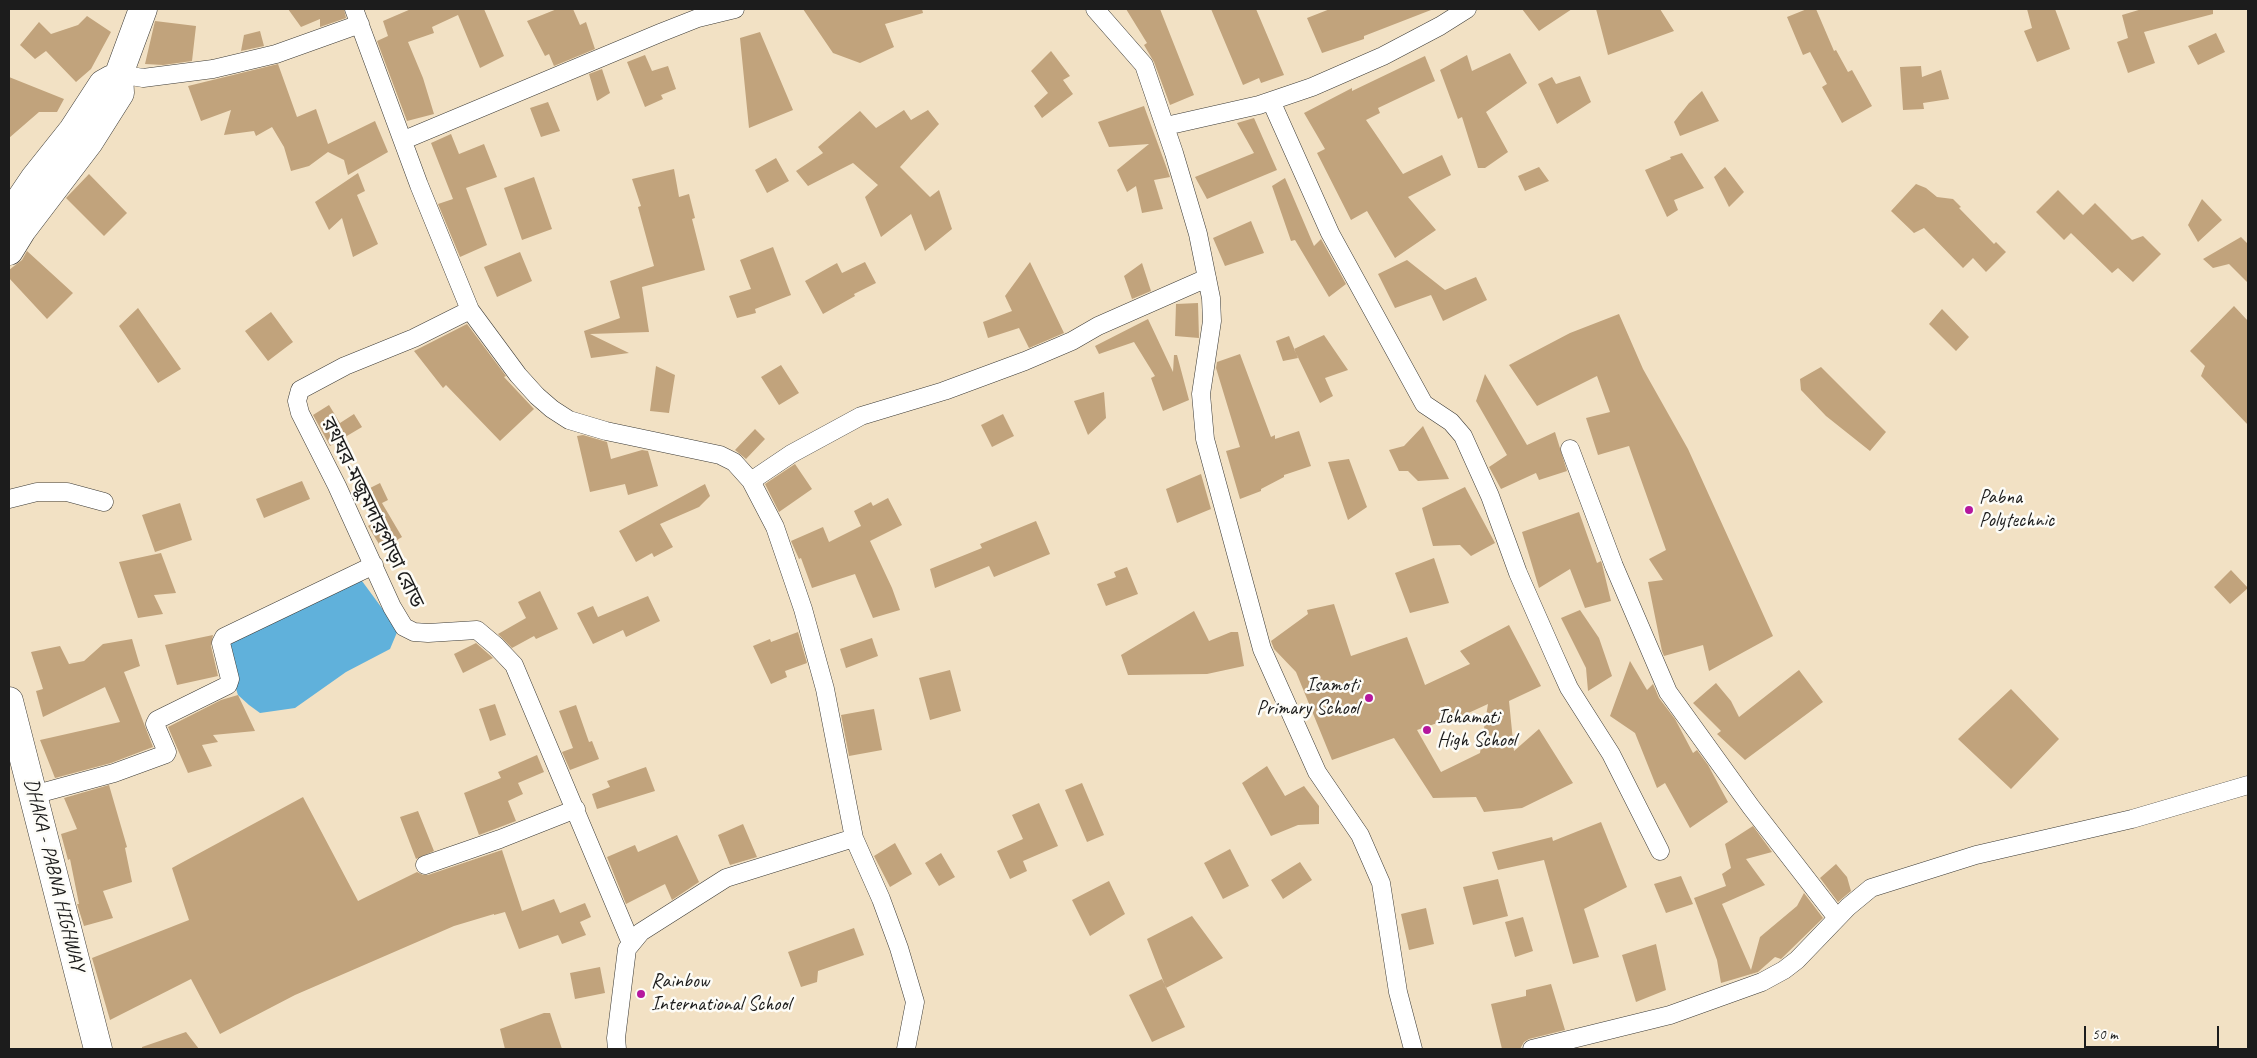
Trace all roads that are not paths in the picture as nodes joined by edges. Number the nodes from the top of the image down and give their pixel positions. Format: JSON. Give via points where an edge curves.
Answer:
{"nodes":[{"id":1,"x":143,"y":9,"type":"edge"},
{"id":2,"x":736,"y":9,"type":"edge"},
{"id":3,"x":1095,"y":9,"type":"edge"},
{"id":4,"x":1467,"y":9,"type":"edge"},
{"id":5,"x":357,"y":17,"type":"edge"},
{"id":6,"x":119,"y":74,"type":"junction"},
{"id":7,"x":1271,"y":101,"type":"junction"},
{"id":8,"x":1166,"y":126,"type":"junction"},
{"id":9,"x":404,"y":140,"type":"junction"},
{"id":10,"x":9,"y":216,"type":"edge"},
{"id":11,"x":9,"y":251,"type":"edge"},
{"id":12,"x":1208,"y":278,"type":"junction"},
{"id":13,"x":470,"y":310,"type":"junction"},
{"id":14,"x":1570,"y":449,"type":"dead end"},
{"id":15,"x":751,"y":482,"type":"junction"},
{"id":16,"x":9,"y":499,"type":"edge"},
{"id":17,"x":104,"y":502,"type":"dead end"},
{"id":18,"x":374,"y":565,"type":"junction"},
{"id":19,"x":9,"y":701,"type":"edge"},
{"id":20,"x":9,"y":777,"type":"edge"},
{"id":21,"x":2248,"y":784,"type":"edge"},
{"id":22,"x":33,"y":795,"type":"junction"},
{"id":23,"x":576,"y":809,"type":"junction"},
{"id":24,"x":854,"y":838,"type":"junction"},
{"id":25,"x":1660,"y":851,"type":"dead end"},
{"id":26,"x":425,"y":865,"type":"dead end"},
{"id":27,"x":1837,"y":918,"type":"junction"},
{"id":28,"x":631,"y":943,"type":"junction"},
{"id":29,"x":79,"y":1049,"type":"edge"},
{"id":30,"x":98,"y":1049,"type":"edge"},
{"id":31,"x":617,"y":1049,"type":"edge"},
{"id":32,"x":906,"y":1049,"type":"edge"},
{"id":33,"x":1413,"y":1049,"type":"edge"},
{"id":34,"x":1532,"y":1049,"type":"edge"}],
"edges":[{"from":1,"to":6,"type":"highway"},
{"from":2,"to":9,"type":"street","via":[[698,18]]},
{"from":3,"to":8,"type":"street","via":[[1144,65]]},
{"from":4,"to":7,"type":"street","via":[[1383,56]]},
{"from":5,"to":6,"type":"street","via":[[276,54],[213,69],[143,78]]},
{"from":5,"to":9,"type":"street"},
{"from":6,"to":10,"type":"highway","via":[[103,84],[74,130]]},
{"from":6,"to":11,"type":"highway","via":[[120,93],[89,142]]},
{"from":7,"to":8,"type":"street"},
{"from":7,"to":25,"type":"street","via":[[1330,233],[1424,404],[1451,422],[1463,436],[1555,657],[1570,688],[1611,754]]},
{"from":8,"to":12,"type":"street"},
{"from":9,"to":13,"type":"street"},
{"from":12,"to":15,"type":"street","via":[[1025,361],[944,391],[861,416],[791,454]]},
{"from":12,"to":33,"type":"street","via":[[1212,321],[1202,385],[1205,439],[1262,649],[1317,772],[1360,835],[1381,883],[1398,992]]},
{"from":13,"to":15,"type":"street","via":[[537,396],[569,420],[606,431],[720,454],[734,462]]},
{"from":13,"to":18,"type":"street","name":"রথঘর-মজুমদারপাড়া রোড","via":[[414,338],[345,366],[300,390],[297,401],[300,413]]},
{"from":14,"to":27,"type":"street","via":[[1614,566],[1668,692]]},
{"from":15,"to":24,"type":"street","via":[[775,527],[803,609],[825,689]]},
{"from":16,"to":17,"type":"street","via":[[37,492],[67,492]]},
{"from":18,"to":22,"type":"street","via":[[224,637],[221,643],[230,679],[228,685],[157,720],[155,724],[166,754],[114,773]]},
{"from":18,"to":23,"type":"street","name":"রথঘর-মজুমদারপাড়া রোড","via":[[404,628],[428,633],[477,630],[514,665]]},
{"from":19,"to":22,"type":"highway","name":"DHAKA - PABNA HIGHWAY"},
{"from":20,"to":29,"type":"highway","name":"DHAKA - PABNA HIGHWAY"},
{"from":21,"to":27,"type":"street","via":[[2132,818],[1976,855],[1902,877],[1871,888]]},
{"from":22,"to":30,"type":"highway","name":"DHAKA - PABNA HIGHWAY"},
{"from":23,"to":26,"type":"street"},
{"from":23,"to":28,"type":"street","name":"রথঘর-মজুমদারপাড়া রোড"},
{"from":24,"to":28,"type":"street","via":[[726,878],[650,924]]},
{"from":24,"to":32,"type":"street","via":[[881,899],[915,1002]]},
{"from":27,"to":34,"type":"street","via":[[1796,960],[1762,982],[1670,1015]]},
{"from":28,"to":31,"type":"street","via":[[627,949]]}]}
